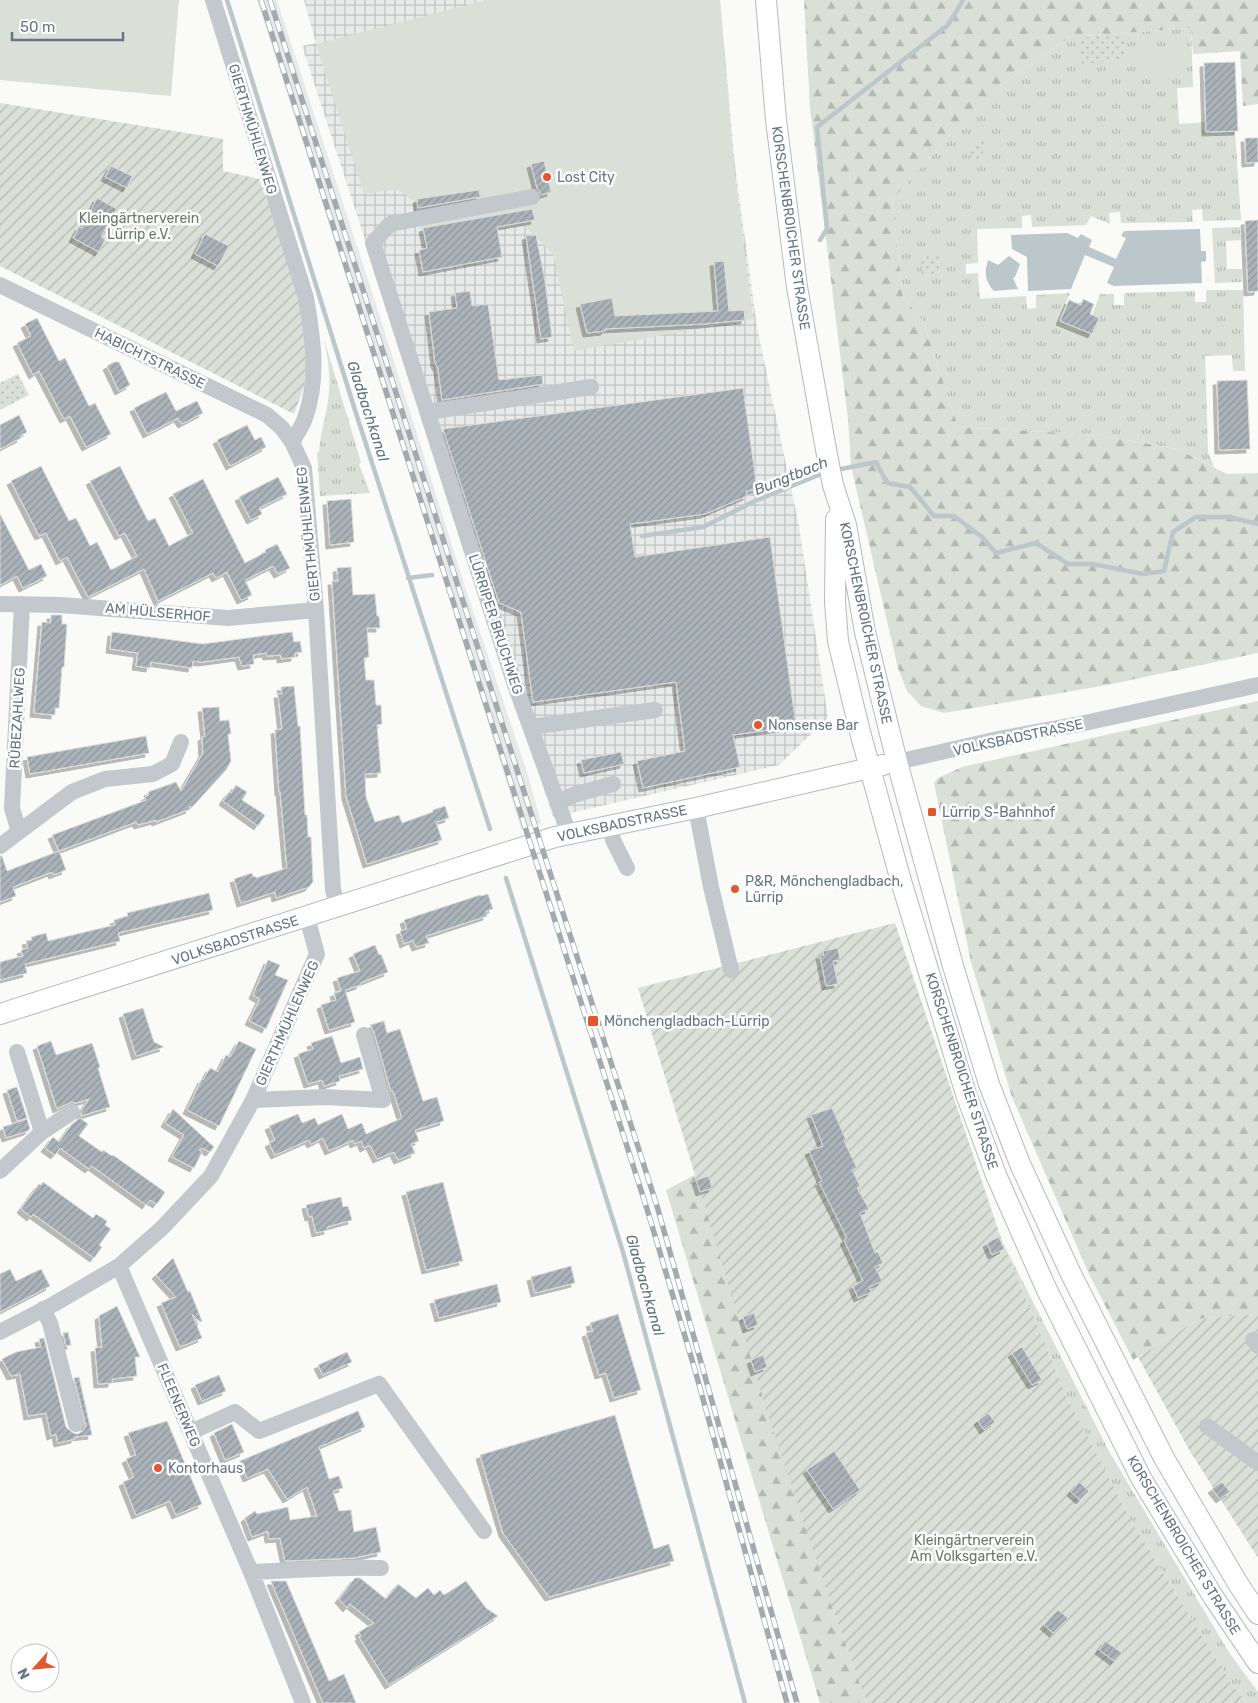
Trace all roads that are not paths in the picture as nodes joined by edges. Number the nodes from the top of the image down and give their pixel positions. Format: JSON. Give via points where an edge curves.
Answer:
{"nodes":[{"id":1,"x":213,"y":0,"type":"edge"},
{"id":2,"x":766,"y":0,"type":"edge"},
{"id":3,"x":532,"y":197,"type":"dead end"},
{"id":4,"x":0,"y":285,"type":"edge"},
{"id":5,"x":591,"y":387,"type":"dead end"},
{"id":6,"x":428,"y":412,"type":"junction"},
{"id":7,"x":292,"y":442,"type":"junction"},
{"id":8,"x":833,"y":485,"type":"junction"},
{"id":9,"x":0,"y":604,"type":"edge"},
{"id":10,"x":22,"y":604,"type":"junction"},
{"id":11,"x":316,"y":610,"type":"junction"},
{"id":12,"x":1258,"y":685,"type":"edge"},
{"id":13,"x":655,"y":710,"type":"dead end"},
{"id":14,"x":531,"y":727,"type":"junction"},
{"id":15,"x":181,"y":742,"type":"dead end"},
{"id":16,"x":898,"y":762,"type":"junction"},
{"id":17,"x":870,"y":767,"type":"junction"},
{"id":18,"x":613,"y":784,"type":"dead end"},
{"id":19,"x":558,"y":802,"type":"junction"},
{"id":20,"x":696,"y":808,"type":"junction"},
{"id":21,"x":610,"y":827,"type":"junction"},
{"id":22,"x":19,"y":832,"type":"junction"},
{"id":23,"x":569,"y":834,"type":"junction"},
{"id":24,"x":0,"y":846,"type":"edge"},
{"id":25,"x":627,"y":868,"type":"dead end"},
{"id":26,"x":338,"y":907,"type":"junction"},
{"id":27,"x":307,"y":917,"type":"junction"},
{"id":28,"x":731,"y":970,"type":"dead end"},
{"id":29,"x":0,"y":1014,"type":"edge"},
{"id":30,"x":364,"y":1035,"type":"dead end"},
{"id":31,"x":17,"y":1052,"type":"dead end"},
{"id":32,"x":254,"y":1100,"type":"junction"},
{"id":33,"x":72,"y":1112,"type":"dead end"},
{"id":34,"x":42,"y":1132,"type":"junction"},
{"id":35,"x":0,"y":1172,"type":"edge"},
{"id":36,"x":119,"y":1266,"type":"junction"},
{"id":37,"x":43,"y":1309,"type":"junction"},
{"id":38,"x":0,"y":1332,"type":"edge"},
{"id":39,"x":76,"y":1424,"type":"dead end"},
{"id":40,"x":1207,"y":1426,"type":"dead end"},
{"id":41,"x":191,"y":1432,"type":"junction"},
{"id":42,"x":1258,"y":1463,"type":"edge"},
{"id":43,"x":484,"y":1531,"type":"dead end"},
{"id":44,"x":381,"y":1568,"type":"dead end"},
{"id":45,"x":251,"y":1572,"type":"junction"},
{"id":46,"x":1258,"y":1614,"type":"edge"},
{"id":47,"x":1258,"y":1663,"type":"edge"},
{"id":48,"x":303,"y":1703,"type":"edge"}],
"edges":[{"from":1,"to":7,"type":"street","name":"GIERTHMÜHLENWEG","via":[[306,298],[313,338],[313,385],[305,419]]},
{"from":2,"to":8,"type":"main road","name":"KORSCHENBROICHER STRASSE","via":[[776,120],[797,287]]},
{"from":3,"to":6,"type":"street","name":"LÜRRIPER BRUCHWEG","via":[[390,224],[373,243]]},
{"from":4,"to":7,"type":"street","name":"HABICHTSTRASSE","via":[[267,415]]},
{"from":5,"to":6,"type":"street"},
{"from":6,"to":14,"type":"street","name":"LÜRRIPER BRUCHWEG"},
{"from":7,"to":11,"type":"street","name":"GIERTHMÜHLENWEG","via":[[304,468]]},
{"from":8,"to":16,"type":"main road","name":"KORSCHENBROICHER STRASSE","via":[[846,525],[865,632]]},
{"from":8,"to":17,"type":"main road","name":"KORSCHENBROICHER STRASSE","via":[[838,641]]},
{"from":9,"to":10,"type":"street","name":"AM HÜLSERHOF"},
{"from":10,"to":11,"type":"street","name":"AM HÜLSERHOF","via":[[228,618]]},
{"from":10,"to":22,"type":"street","name":"RÜBEZAHLWEG","via":[[12,808]]},
{"from":11,"to":26,"type":"street","name":"GIERTHMÜHLENWEG","via":[[333,890]]},
{"from":12,"to":16,"type":"street","name":"VOLKSBADSTRASSE"},
{"from":13,"to":14,"type":"street"},
{"from":14,"to":19,"type":"street","name":"LÜRRIPER BRUCHWEG"},
{"from":15,"to":22,"type":"street","via":[[172,764],[153,774],[105,779],[72,792]]},
{"from":16,"to":17,"type":"main road","name":"VOLKSBADSTRASSE"},
{"from":16,"to":46,"type":"main road","name":"KORSCHENBROICHER STRASSE","via":[[988,1084],[1020,1164],[1071,1274],[1164,1458]]},
{"from":17,"to":20,"type":"main road","name":"VOLKSBADSTRASSE"},
{"from":17,"to":47,"type":"main road","name":"KORSCHENBROICHER STRASSE","via":[[964,1085],[996,1175],[1046,1288],[1140,1478]]},
{"from":18,"to":19,"type":"street"},
{"from":19,"to":23,"type":"street","name":"LÜRRIPER BRUCHWEG"},
{"from":20,"to":21,"type":"main road","name":"VOLKSBADSTRASSE"},
{"from":20,"to":28,"type":"street"},
{"from":21,"to":23,"type":"main road","name":"VOLKSBADSTRASSE"},
{"from":21,"to":25,"type":"street"},
{"from":22,"to":24,"type":"street"},
{"from":23,"to":26,"type":"main road","name":"VOLKSBADSTRASSE"},
{"from":26,"to":27,"type":"main road","name":"VOLKSBADSTRASSE"},
{"from":27,"to":29,"type":"main road","name":"VOLKSBADSTRASSE"},
{"from":27,"to":32,"type":"street","name":"GIERTHMÜHLENWEG","via":[[317,954]]},
{"from":30,"to":32,"type":"street","name":"GIERTHMÜHLENWEG","via":[[383,1100]]},
{"from":31,"to":34,"type":"street"},
{"from":32,"to":36,"type":"street","name":"GIERTHMÜHLENWEG","via":[[212,1176],[172,1219]]},
{"from":33,"to":34,"type":"street"},
{"from":34,"to":35,"type":"street"},
{"from":36,"to":37,"type":"street","name":"GIERTHMÜHLENWEG"},
{"from":36,"to":41,"type":"street","name":"FLEENERWEG"},
{"from":37,"to":38,"type":"street","name":"GIERTHMÜHLENWEG"},
{"from":37,"to":39,"type":"street","via":[[50,1323]]},
{"from":40,"to":42,"type":"street"},
{"from":41,"to":43,"type":"street","via":[[235,1412],[259,1430],[379,1384]]},
{"from":41,"to":45,"type":"street","name":"FLEENERWEG"},
{"from":44,"to":45,"type":"street"},
{"from":45,"to":48,"type":"street","name":"FLEENERWEG"}]}
